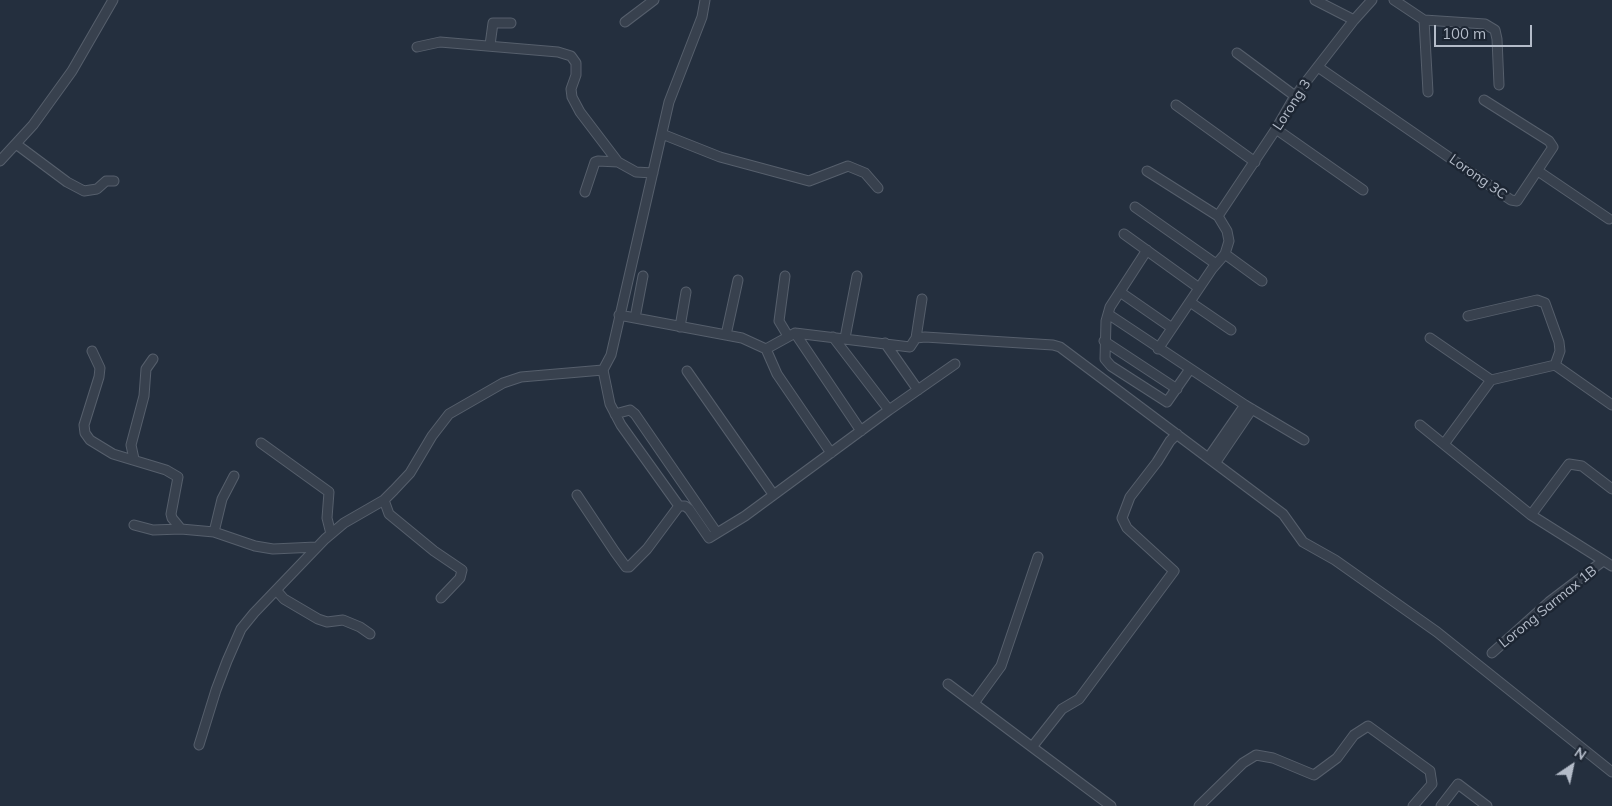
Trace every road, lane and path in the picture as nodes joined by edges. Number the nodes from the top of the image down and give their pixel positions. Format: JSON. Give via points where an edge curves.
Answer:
{"nodes":[{"id":1,"x":113,"y":0,"type":"edge"},
{"id":2,"x":654,"y":0,"type":"edge"},
{"id":3,"x":705,"y":0,"type":"edge"},
{"id":4,"x":1316,"y":0,"type":"edge"},
{"id":5,"x":1372,"y":0,"type":"edge"},
{"id":6,"x":1394,"y":0,"type":"edge"},
{"id":7,"x":1354,"y":20,"type":"junction"},
{"id":8,"x":1424,"y":20,"type":"junction"},
{"id":9,"x":625,"y":22,"type":"dead end"},
{"id":10,"x":511,"y":23,"type":"dead end"},
{"id":11,"x":490,"y":45,"type":"junction"},
{"id":12,"x":417,"y":47,"type":"dead end"},
{"id":13,"x":1237,"y":53,"type":"dead end"},
{"id":14,"x":1318,"y":67,"type":"junction"},
{"id":15,"x":1499,"y":85,"type":"dead end"},
{"id":16,"x":1428,"y":92,"type":"dead end"},
{"id":17,"x":1294,"y":96,"type":"junction"},
{"id":18,"x":1484,"y":100,"type":"dead end"},
{"id":19,"x":1176,"y":105,"type":"dead end"},
{"id":20,"x":1276,"y":130,"type":"junction"},
{"id":21,"x":662,"y":134,"type":"junction"},
{"id":22,"x":16,"y":144,"type":"junction"},
{"id":23,"x":0,"y":161,"type":"edge"},
{"id":24,"x":618,"y":162,"type":"junction"},
{"id":25,"x":1255,"y":162,"type":"junction"},
{"id":26,"x":1538,"y":171,"type":"junction"},
{"id":27,"x":1147,"y":172,"type":"dead end"},
{"id":28,"x":653,"y":173,"type":"junction"},
{"id":29,"x":114,"y":181,"type":"dead end"},
{"id":30,"x":878,"y":188,"type":"dead end"},
{"id":31,"x":1363,"y":190,"type":"dead end"},
{"id":32,"x":585,"y":192,"type":"dead end"},
{"id":33,"x":1136,"y":207,"type":"dead end"},
{"id":34,"x":1218,"y":216,"type":"junction"},
{"id":35,"x":1608,"y":218,"type":"dead end"},
{"id":36,"x":1124,"y":234,"type":"dead end"},
{"id":37,"x":1147,"y":250,"type":"junction"},
{"id":38,"x":1225,"y":254,"type":"junction"},
{"id":39,"x":1216,"y":264,"type":"junction"},
{"id":40,"x":643,"y":276,"type":"dead end"},
{"id":41,"x":786,"y":276,"type":"dead end"},
{"id":42,"x":857,"y":276,"type":"dead end"},
{"id":43,"x":738,"y":280,"type":"dead end"},
{"id":44,"x":1262,"y":281,"type":"dead end"},
{"id":45,"x":1200,"y":288,"type":"junction"},
{"id":46,"x":686,"y":292,"type":"dead end"},
{"id":47,"x":1120,"y":292,"type":"junction"},
{"id":48,"x":922,"y":299,"type":"dead end"},
{"id":49,"x":1190,"y":302,"type":"junction"},
{"id":50,"x":1108,"y":314,"type":"junction"},
{"id":51,"x":619,"y":315,"type":"junction"},
{"id":52,"x":1468,"y":316,"type":"dead end"},
{"id":53,"x":635,"y":318,"type":"junction"},
{"id":54,"x":680,"y":327,"type":"junction"},
{"id":55,"x":1172,"y":328,"type":"junction"},
{"id":56,"x":1231,"y":330,"type":"dead end"},
{"id":57,"x":726,"y":335,"type":"junction"},
{"id":58,"x":792,"y":335,"type":"junction"},
{"id":59,"x":833,"y":337,"type":"junction"},
{"id":60,"x":845,"y":338,"type":"junction"},
{"id":61,"x":916,"y":338,"type":"junction"},
{"id":62,"x":1430,"y":338,"type":"dead end"},
{"id":63,"x":1104,"y":341,"type":"junction"},
{"id":64,"x":884,"y":343,"type":"junction"},
{"id":65,"x":766,"y":349,"type":"junction"},
{"id":66,"x":1158,"y":349,"type":"junction"},
{"id":67,"x":92,"y":351,"type":"dead end"},
{"id":68,"x":153,"y":359,"type":"dead end"},
{"id":69,"x":955,"y":364,"type":"dead end"},
{"id":70,"x":1555,"y":365,"type":"junction"},
{"id":71,"x":1190,"y":369,"type":"junction"},
{"id":72,"x":603,"y":370,"type":"junction"},
{"id":73,"x":687,"y":371,"type":"dead end"},
{"id":74,"x":1491,"y":380,"type":"junction"},
{"id":75,"x":1177,"y":388,"type":"junction"},
{"id":76,"x":918,"y":390,"type":"junction"},
{"id":77,"x":1612,"y":405,"type":"edge"},
{"id":78,"x":1248,"y":407,"type":"junction"},
{"id":79,"x":889,"y":410,"type":"junction"},
{"id":80,"x":615,"y":414,"type":"junction"},
{"id":81,"x":1420,"y":425,"type":"dead end"},
{"id":82,"x":861,"y":430,"type":"junction"},
{"id":83,"x":1177,"y":434,"type":"junction"},
{"id":84,"x":1304,"y":440,"type":"dead end"},
{"id":85,"x":261,"y":443,"type":"dead end"},
{"id":86,"x":1444,"y":444,"type":"junction"},
{"id":87,"x":831,"y":452,"type":"junction"},
{"id":88,"x":134,"y":459,"type":"junction"},
{"id":89,"x":1213,"y":460,"type":"junction"},
{"id":90,"x":234,"y":476,"type":"dead end"},
{"id":91,"x":1612,"y":489,"type":"edge"},
{"id":92,"x":773,"y":494,"type":"junction"},
{"id":93,"x":577,"y":495,"type":"dead end"},
{"id":94,"x":384,"y":500,"type":"junction"},
{"id":95,"x":679,"y":506,"type":"junction"},
{"id":96,"x":1531,"y":515,"type":"junction"},
{"id":97,"x":134,"y":524,"type":"dead end"},
{"id":98,"x":181,"y":529,"type":"junction"},
{"id":99,"x":214,"y":532,"type":"junction"},
{"id":100,"x":717,"y":533,"type":"junction"},
{"id":101,"x":331,"y":534,"type":"junction"},
{"id":102,"x":316,"y":547,"type":"junction"},
{"id":103,"x":1038,"y":557,"type":"dead end"},
{"id":104,"x":1608,"y":564,"type":"edge"},
{"id":105,"x":277,"y":591,"type":"junction"},
{"id":106,"x":441,"y":598,"type":"dead end"},
{"id":107,"x":370,"y":634,"type":"dead end"},
{"id":108,"x":1492,"y":653,"type":"dead end"},
{"id":109,"x":948,"y":684,"type":"dead end"},
{"id":110,"x":974,"y":703,"type":"junction"},
{"id":111,"x":199,"y":745,"type":"dead end"},
{"id":112,"x":1032,"y":747,"type":"junction"},
{"id":113,"x":1612,"y":772,"type":"edge"},
{"id":114,"x":1111,"y":806,"type":"edge"},
{"id":115,"x":1200,"y":806,"type":"edge"},
{"id":116,"x":1413,"y":806,"type":"edge"},
{"id":117,"x":1441,"y":806,"type":"edge"},
{"id":118,"x":1487,"y":806,"type":"edge"}],
"edges":[{"from":1,"to":22,"type":"street","via":[[72,71],[33,126]]},
{"from":2,"to":9,"type":"street"},
{"from":3,"to":21,"type":"street","via":[[702,17],[670,100]]},
{"from":4,"to":7,"type":"street"},
{"from":5,"to":7,"type":"street","name":"Lorong 3"},
{"from":6,"to":8,"type":"street"},
{"from":7,"to":14,"type":"street","name":"Lorong 3"},
{"from":8,"to":15,"type":"street","via":[[1485,24],[1495,30]]},
{"from":8,"to":16,"type":"street"},
{"from":10,"to":11,"type":"street","via":[[493,23]]},
{"from":11,"to":12,"type":"street","via":[[440,42]]},
{"from":11,"to":24,"type":"street","via":[[571,56],[576,63],[572,97]]},
{"from":13,"to":17,"type":"street"},
{"from":14,"to":17,"type":"street","name":"Lorong 3"},
{"from":14,"to":26,"type":"street","name":"Lorong 3C","via":[[1511,200],[1517,201]]},
{"from":17,"to":20,"type":"street","name":"Lorong 3"},
{"from":18,"to":26,"type":"street","name":"Lorong 3C","via":[[1552,146]]},
{"from":19,"to":25,"type":"street"},
{"from":20,"to":25,"type":"street","name":"Lorong 3"},
{"from":20,"to":31,"type":"street"},
{"from":21,"to":28,"type":"street"},
{"from":21,"to":30,"type":"street","via":[[720,157],[810,181],[848,166],[865,173]]},
{"from":22,"to":23,"type":"street"},
{"from":22,"to":29,"type":"street","via":[[84,191],[97,189],[106,181]]},
{"from":24,"to":28,"type":"street","via":[[636,172]]},
{"from":24,"to":32,"type":"street","via":[[595,162]]},
{"from":25,"to":34,"type":"street","name":"Lorong 3"},
{"from":26,"to":35,"type":"street"},
{"from":27,"to":34,"type":"street"},
{"from":28,"to":51,"type":"street"},
{"from":33,"to":39,"type":"street"},
{"from":34,"to":38,"type":"street","via":[[1228,236]]},
{"from":36,"to":37,"type":"street"},
{"from":37,"to":45,"type":"street"},
{"from":37,"to":47,"type":"street"},
{"from":38,"to":39,"type":"street"},
{"from":38,"to":44,"type":"street"},
{"from":39,"to":45,"type":"street"},
{"from":40,"to":53,"type":"street"},
{"from":41,"to":58,"type":"street","via":[[779,321]]},
{"from":42,"to":60,"type":"street"},
{"from":43,"to":57,"type":"street"},
{"from":45,"to":49,"type":"street"},
{"from":46,"to":54,"type":"street"},
{"from":47,"to":50,"type":"street"},
{"from":47,"to":55,"type":"street"},
{"from":48,"to":61,"type":"street"},
{"from":49,"to":55,"type":"street"},
{"from":49,"to":56,"type":"street"},
{"from":50,"to":63,"type":"street"},
{"from":50,"to":66,"type":"street"},
{"from":51,"to":53,"type":"street"},
{"from":51,"to":72,"type":"street","via":[[610,355]]},
{"from":52,"to":70,"type":"street","via":[[1537,300],[1545,303],[1559,342],[1560,351]]},
{"from":53,"to":54,"type":"street"},
{"from":54,"to":57,"type":"street"},
{"from":55,"to":66,"type":"street"},
{"from":57,"to":65,"type":"street"},
{"from":58,"to":59,"type":"street"},
{"from":58,"to":65,"type":"street"},
{"from":58,"to":82,"type":"street"},
{"from":59,"to":60,"type":"street"},
{"from":59,"to":79,"type":"street"},
{"from":60,"to":64,"type":"street"},
{"from":61,"to":64,"type":"street","via":[[910,346]]},
{"from":61,"to":83,"type":"street","via":[[1060,347]]},
{"from":62,"to":74,"type":"street"},
{"from":63,"to":75,"type":"street"},
{"from":63,"to":75,"type":"street","via":[[1105,359],[1111,366],[1165,402]]},
{"from":64,"to":76,"type":"street"},
{"from":65,"to":87,"type":"street","via":[[777,374]]},
{"from":66,"to":71,"type":"street"},
{"from":67,"to":88,"type":"street","via":[[100,368],[84,432],[97,446]]},
{"from":68,"to":88,"type":"street","via":[[146,369],[144,396],[131,445]]},
{"from":69,"to":76,"type":"street"},
{"from":70,"to":74,"type":"street"},
{"from":70,"to":77,"type":"street"},
{"from":71,"to":75,"type":"street"},
{"from":71,"to":78,"type":"street"},
{"from":72,"to":80,"type":"street"},
{"from":72,"to":94,"type":"street","via":[[521,377],[503,383],[449,414],[410,473]]},
{"from":73,"to":92,"type":"street"},
{"from":74,"to":86,"type":"street"},
{"from":76,"to":79,"type":"street"},
{"from":78,"to":84,"type":"street"},
{"from":78,"to":89,"type":"street"},
{"from":79,"to":82,"type":"street"},
{"from":80,"to":95,"type":"street"},
{"from":80,"to":100,"type":"street","via":[[630,410],[636,414]]},
{"from":81,"to":86,"type":"street"},
{"from":82,"to":87,"type":"street"},
{"from":83,"to":89,"type":"street"},
{"from":83,"to":112,"type":"street","via":[[1130,497],[1122,518],[1127,528],[1174,571],[1079,699],[1062,709]]},
{"from":85,"to":101,"type":"street","via":[[330,492],[327,518]]},
{"from":86,"to":96,"type":"street"},
{"from":87,"to":92,"type":"street"},
{"from":88,"to":98,"type":"street","via":[[178,477],[171,514]]},
{"from":89,"to":113,"type":"street","via":[[1282,514],[1303,542],[1335,560],[1437,632]]},
{"from":90,"to":99,"type":"street","via":[[222,499]]},
{"from":91,"to":96,"type":"street","via":[[1582,466],[1569,464]]},
{"from":92,"to":100,"type":"street"},
{"from":93,"to":95,"type":"street","via":[[626,567],[647,549]]},
{"from":94,"to":101,"type":"street"},
{"from":94,"to":106,"type":"street","via":[[389,514],[462,570],[460,578]]},
{"from":95,"to":100,"type":"street","via":[[689,509],[709,538]]},
{"from":96,"to":104,"type":"street"},
{"from":97,"to":98,"type":"street","via":[[154,530]]},
{"from":98,"to":99,"type":"street"},
{"from":99,"to":102,"type":"street","via":[[273,549]]},
{"from":101,"to":102,"type":"street"},
{"from":102,"to":105,"type":"street"},
{"from":103,"to":110,"type":"street","via":[[1001,666]]},
{"from":104,"to":108,"type":"street","name":"Lorong Sarmax 1B","via":[[1549,602]]},
{"from":105,"to":107,"type":"street","via":[[284,599],[318,619],[327,622],[343,620]]},
{"from":105,"to":111,"type":"street","via":[[254,612],[242,629],[216,690]]},
{"from":109,"to":110,"type":"street"},
{"from":110,"to":112,"type":"street"},
{"from":112,"to":114,"type":"street"},
{"from":115,"to":116,"type":"street","via":[[1243,763],[1256,755],[1273,758],[1314,776],[1337,758],[1354,735],[1368,726],[1430,771],[1432,784]]},
{"from":117,"to":118,"type":"street","via":[[1458,784]]}]}
